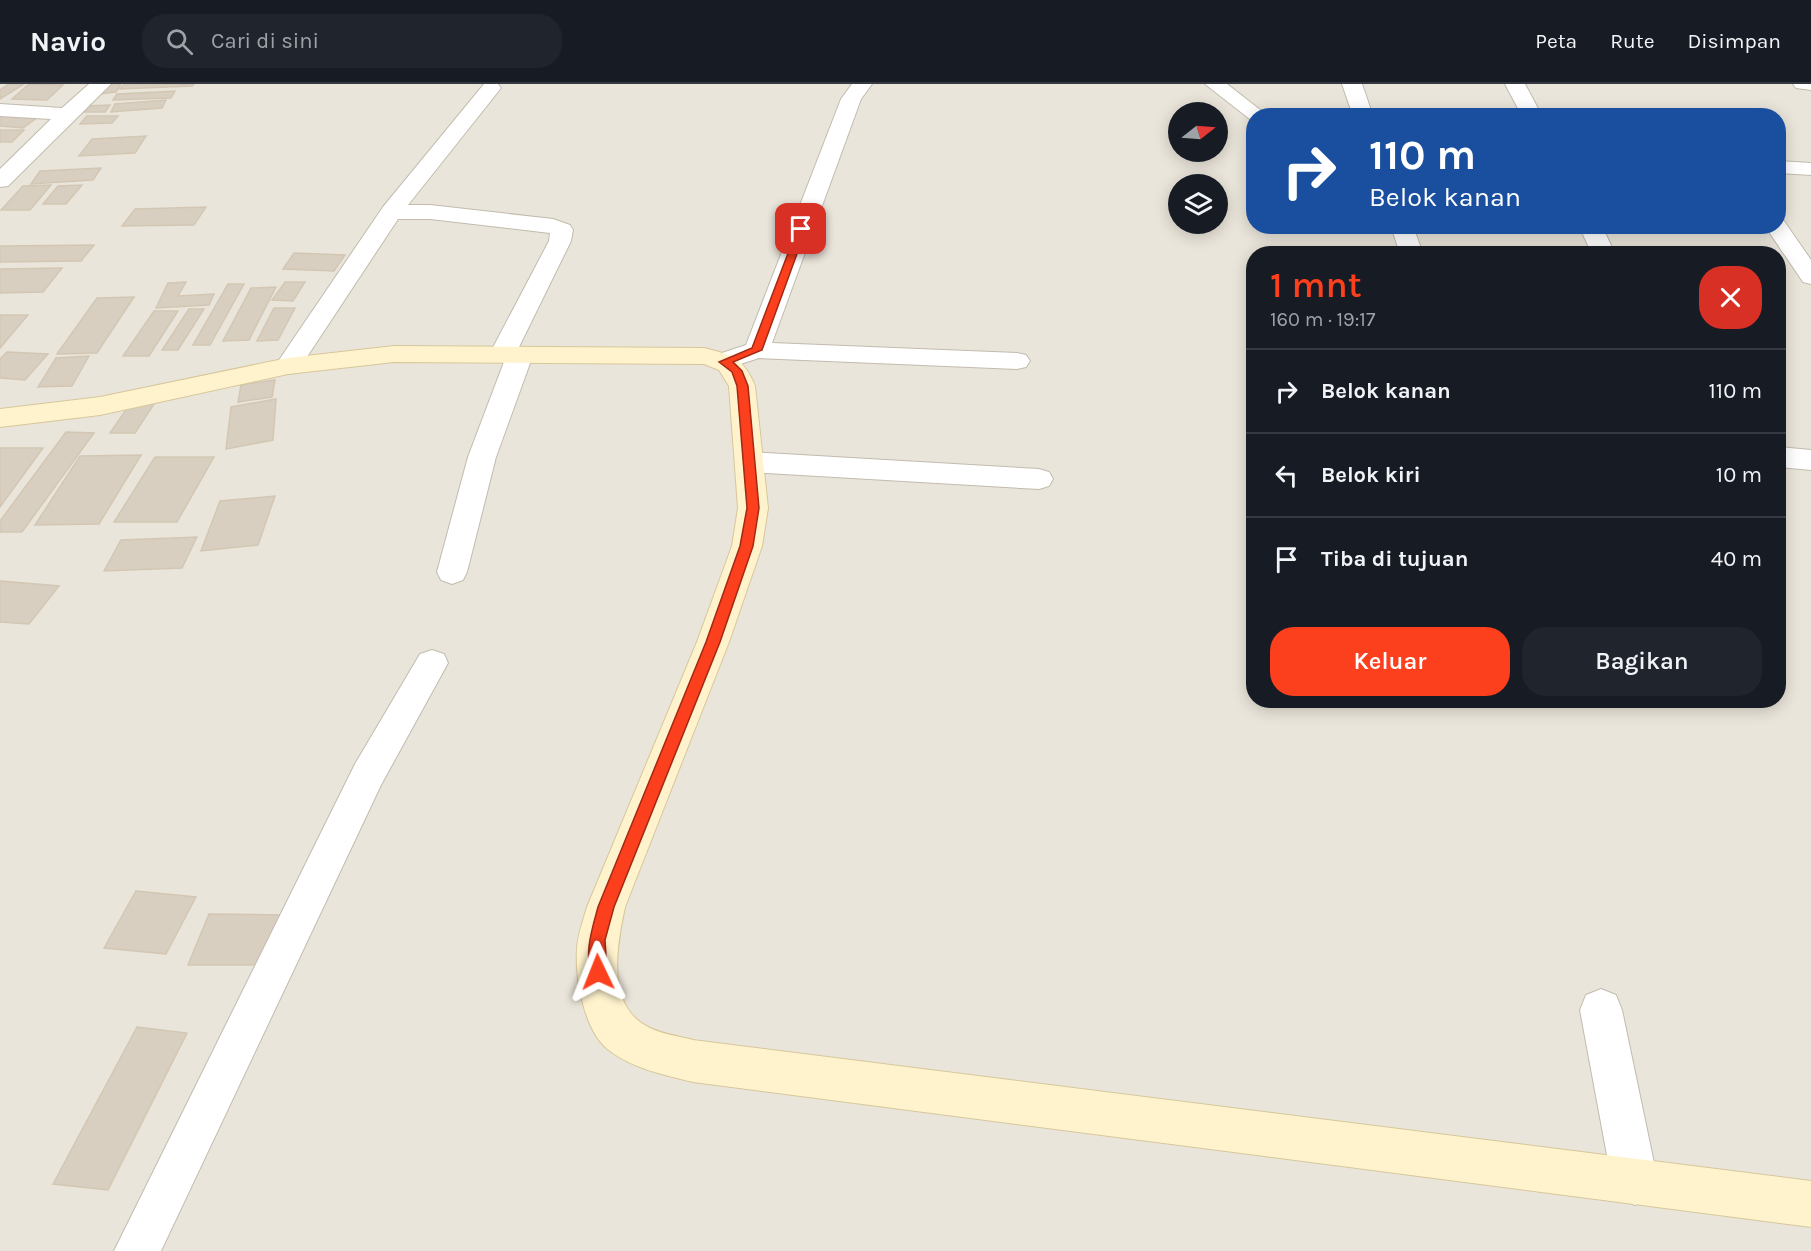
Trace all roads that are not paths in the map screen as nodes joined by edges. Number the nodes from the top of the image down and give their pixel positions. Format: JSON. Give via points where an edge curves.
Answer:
{"nodes":[{"id":1,"x":101,"y":84,"type":"edge"},
{"id":2,"x":862,"y":84,"type":"edge"},
{"id":3,"x":1215,"y":84,"type":"edge"},
{"id":4,"x":1352,"y":84,"type":"edge"},
{"id":5,"x":1515,"y":84,"type":"edge"},
{"id":6,"x":1803,"y":84,"type":"edge"},
{"id":7,"x":1811,"y":84,"type":"edge"},
{"id":8,"x":491,"y":88,"type":"dead end"},
{"id":9,"x":1247,"y":108,"type":"edge"},
{"id":10,"x":1360,"y":108,"type":"edge"},
{"id":11,"x":1528,"y":108,"type":"edge"},
{"id":12,"x":0,"y":110,"type":"edge"},
{"id":13,"x":67,"y":114,"type":"junction"},
{"id":14,"x":1786,"y":167,"type":"edge"},
{"id":15,"x":1811,"y":169,"type":"edge"},
{"id":16,"x":0,"y":181,"type":"edge"},
{"id":17,"x":391,"y":212,"type":"junction"},
{"id":18,"x":1781,"y":234,"type":"edge"},
{"id":19,"x":1811,"y":277,"type":"edge"},
{"id":20,"x":511,"y":355,"type":"junction"},
{"id":21,"x":741,"y":356,"type":"junction"},
{"id":22,"x":1017,"y":361,"type":"dead end"},
{"id":23,"x":288,"y":366,"type":"junction"},
{"id":24,"x":0,"y":418,"type":"edge"},
{"id":25,"x":1786,"y":458,"type":"edge"},
{"id":26,"x":1811,"y":460,"type":"edge"},
{"id":27,"x":749,"y":462,"type":"junction"},
{"id":28,"x":1039,"y":479,"type":"dead end"},
{"id":29,"x":452,"y":572,"type":"dead end"},
{"id":30,"x":432,"y":663,"type":"dead end"},
{"id":31,"x":1601,"y":1010,"type":"dead end"},
{"id":32,"x":1635,"y":1182,"type":"junction"},
{"id":33,"x":1811,"y":1204,"type":"edge"},
{"id":34,"x":137,"y":1251,"type":"edge"}],
"edges":[{"from":1,"to":13,"type":"street"},
{"from":2,"to":21,"type":"street","via":[[851,99]]},
{"from":3,"to":9,"type":"street"},
{"from":4,"to":10,"type":"street"},
{"from":5,"to":11,"type":"street"},
{"from":6,"to":7,"type":"street"},
{"from":8,"to":17,"type":"street"},
{"from":12,"to":13,"type":"street"},
{"from":13,"to":16,"type":"street"},
{"from":14,"to":15,"type":"street"},
{"from":17,"to":20,"type":"street","via":[[458,215],[562,230]]},
{"from":17,"to":23,"type":"street"},
{"from":18,"to":19,"type":"street"},
{"from":20,"to":21,"type":"street"},
{"from":20,"to":23,"type":"street","via":[[394,354]]},
{"from":20,"to":29,"type":"street"},
{"from":21,"to":22,"type":"street"},
{"from":21,"to":27,"type":"street","via":[[737,371]]},
{"from":23,"to":24,"type":"street","via":[[100,406]]},
{"from":25,"to":26,"type":"street"},
{"from":27,"to":28,"type":"street"},
{"from":27,"to":32,"type":"street","via":[[753,508],[747,546],[713,642],[606,907],[597,940],[604,1005],[616,1029],[639,1044],[693,1061]]},
{"from":30,"to":34,"type":"street","via":[[368,775]]},
{"from":31,"to":32,"type":"street"},
{"from":32,"to":33,"type":"street"}]}
